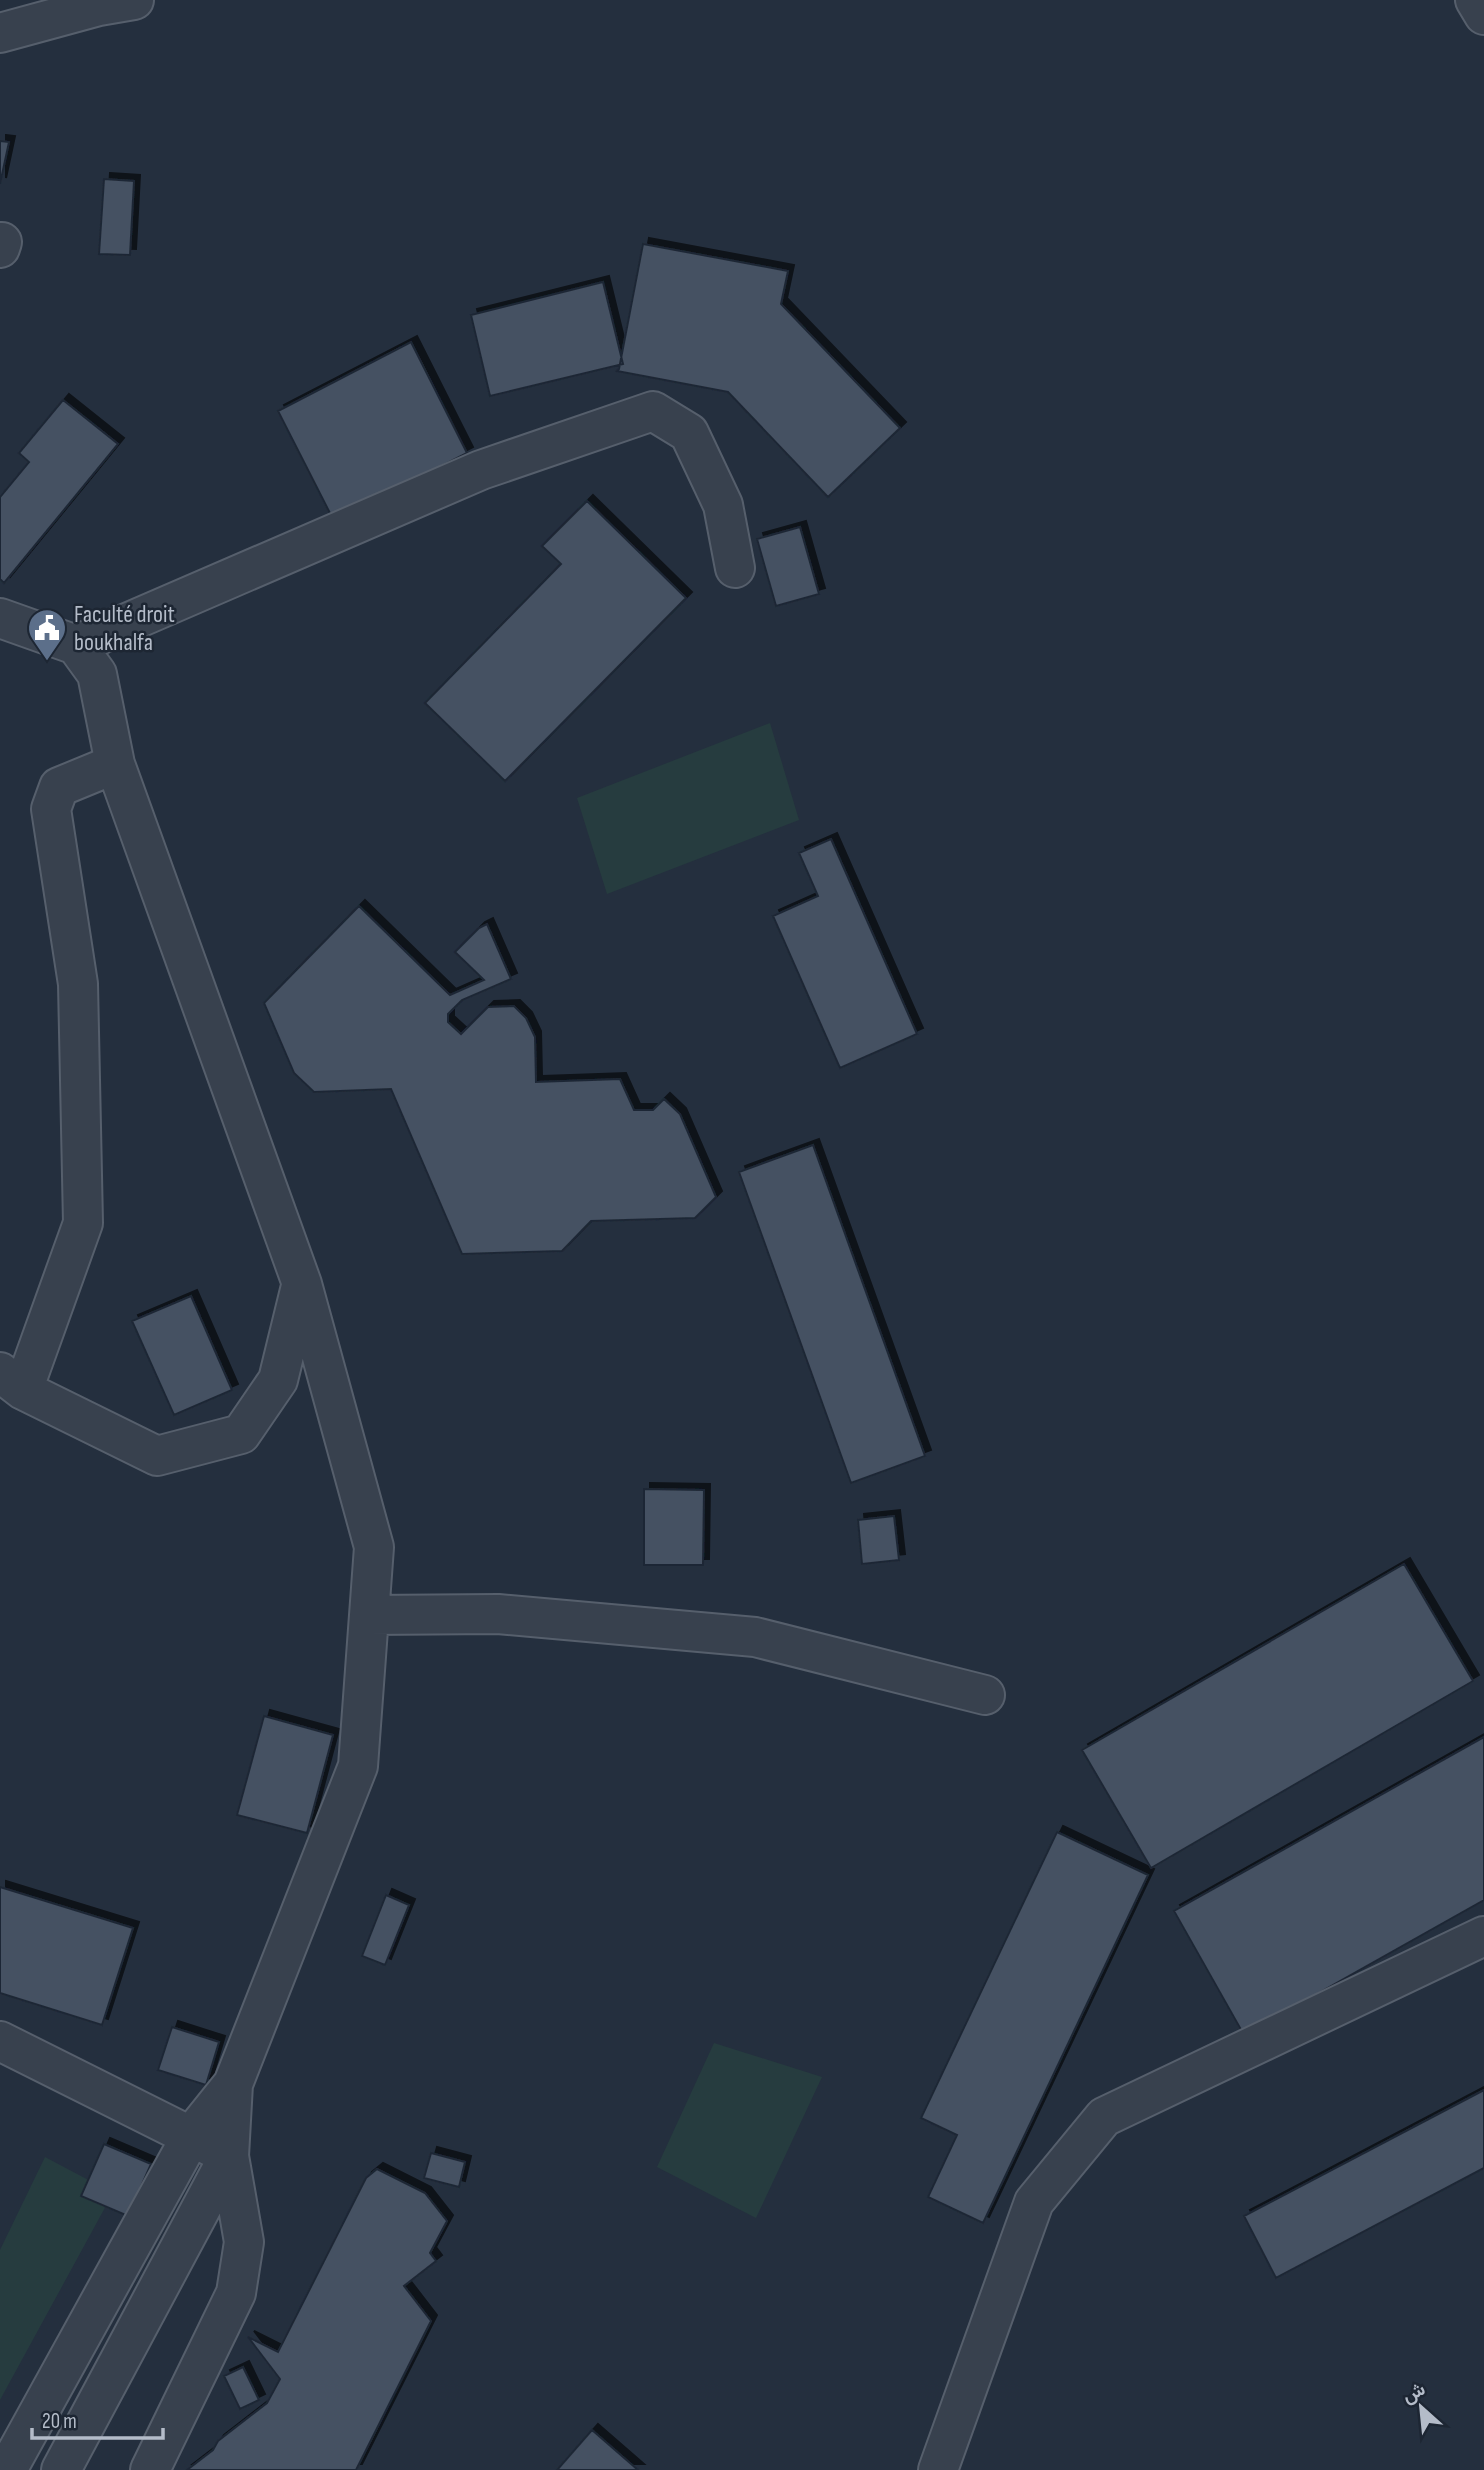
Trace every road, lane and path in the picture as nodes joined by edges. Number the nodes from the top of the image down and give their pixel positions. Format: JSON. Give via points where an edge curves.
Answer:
{"nodes":[{"id":1,"x":1475,"y":0,"type":"edge"},
{"id":2,"x":111,"y":2,"type":"edge"},
{"id":3,"x":1484,"y":15,"type":"edge"},
{"id":4,"x":0,"y":33,"type":"edge"},
{"id":5,"x":735,"y":568,"type":"dead end"},
{"id":6,"x":0,"y":618,"type":"edge"},
{"id":7,"x":76,"y":645,"type":"junction"},
{"id":8,"x":115,"y":764,"type":"junction"},
{"id":9,"x":302,"y":1283,"type":"junction"},
{"id":10,"x":11,"y":1381,"type":"edge"},
{"id":11,"x":369,"y":1615,"type":"junction"},
{"id":12,"x":985,"y":1695,"type":"dead end"},
{"id":13,"x":1484,"y":1936,"type":"edge"},
{"id":14,"x":0,"y":2041,"type":"edge"},
{"id":15,"x":233,"y":2084,"type":"junction"},
{"id":16,"x":192,"y":2135,"type":"junction"},
{"id":17,"x":229,"y":2156,"type":"junction"},
{"id":18,"x":7,"y":2470,"type":"edge"},
{"id":19,"x":61,"y":2470,"type":"edge"},
{"id":20,"x":150,"y":2470,"type":"edge"},
{"id":21,"x":938,"y":2470,"type":"edge"}],
"edges":[{"from":1,"to":3,"type":"street"},
{"from":2,"to":4,"type":"street"},
{"from":5,"to":7,"type":"street","via":[[723,505],[689,433],[653,411],[481,470]]},
{"from":6,"to":7,"type":"street"},
{"from":7,"to":8,"type":"street","via":[[97,674]]},
{"from":8,"to":9,"type":"street"},
{"from":8,"to":10,"type":"street","via":[[59,787],[51,809],[78,984],[83,1223]]},
{"from":9,"to":10,"type":"street","via":[[278,1380],[242,1434],[157,1456]]},
{"from":9,"to":11,"type":"street","via":[[373,1547]]},
{"from":11,"to":12,"type":"street","via":[[498,1614],[755,1637]]},
{"from":11,"to":15,"type":"street","via":[[358,1766]]},
{"from":13,"to":21,"type":"street","via":[[1104,2117],[1034,2202]]},
{"from":14,"to":16,"type":"street"},
{"from":15,"to":16,"type":"street"},
{"from":15,"to":17,"type":"street"},
{"from":16,"to":17,"type":"street"},
{"from":16,"to":18,"type":"street"},
{"from":17,"to":19,"type":"street"},
{"from":17,"to":20,"type":"street","via":[[244,2242],[236,2292]]}]}
